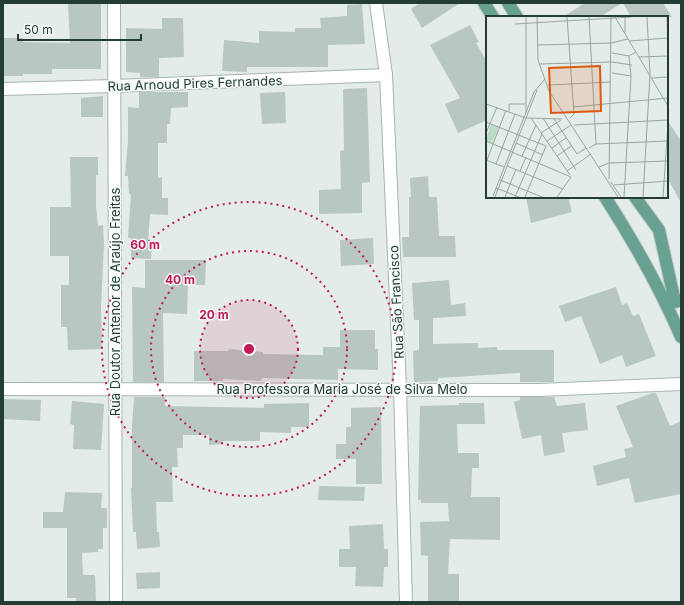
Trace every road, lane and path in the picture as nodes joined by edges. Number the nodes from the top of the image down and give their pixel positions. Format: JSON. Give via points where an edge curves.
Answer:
{"nodes":[{"id":1,"x":114,"y":3,"type":"edge"},
{"id":2,"x":376,"y":3,"type":"edge"},
{"id":3,"x":484,"y":3,"type":"edge"},
{"id":4,"x":508,"y":3,"type":"edge"},
{"id":5,"x":492,"y":16,"type":"edge"},
{"id":6,"x":515,"y":16,"type":"edge"},
{"id":7,"x":386,"y":75,"type":"junction"},
{"id":8,"x":114,"y":86,"type":"junction"},
{"id":9,"x":3,"y":89,"type":"edge"},
{"id":10,"x":606,"y":198,"type":"edge"},
{"id":11,"x":636,"y":198,"type":"edge"},
{"id":12,"x":681,"y":300,"type":"edge"},
{"id":13,"x":681,"y":336,"type":"edge"},
{"id":14,"x":681,"y":384,"type":"edge"},
{"id":15,"x":3,"y":389,"type":"edge"},
{"id":16,"x":115,"y":389,"type":"junction"},
{"id":17,"x":400,"y":390,"type":"junction"},
{"id":18,"x":116,"y":602,"type":"edge"},
{"id":19,"x":406,"y":602,"type":"edge"}],
"edges":[{"from":1,"to":8,"type":"street","name":"Rua Doutor Antenor de Araújo Freitas"},
{"from":2,"to":7,"type":"street","name":"Rua São Francisco"},
{"from":3,"to":5,"type":"main road"},
{"from":4,"to":6,"type":"main road"},
{"from":7,"to":8,"type":"street","name":"Rua Arnoud Pires Fernandes"},
{"from":7,"to":17,"type":"street","name":"Rua São Francisco"},
{"from":8,"to":9,"type":"street","name":"Rua Arnoud Pires Fernandes"},
{"from":8,"to":16,"type":"street","name":"Rua Doutor Antenor de Araújo Freitas"},
{"from":10,"to":13,"type":"main road","via":[[635,243]]},
{"from":11,"to":12,"type":"main road","via":[[659,230],[675,302]]},
{"from":14,"to":17,"type":"street","name":"Rua Professora Maria José de Silva Melo","via":[[539,390]]},
{"from":15,"to":16,"type":"street","name":"Rua Professora Maria José de Silva Melo"},
{"from":16,"to":17,"type":"street","name":"Rua Professora Maria José de Silva Melo"},
{"from":16,"to":18,"type":"street","name":"Rua Doutor Antenor de Araújo Freitas"},
{"from":17,"to":19,"type":"street","name":"Rua São Francisco"}]}
